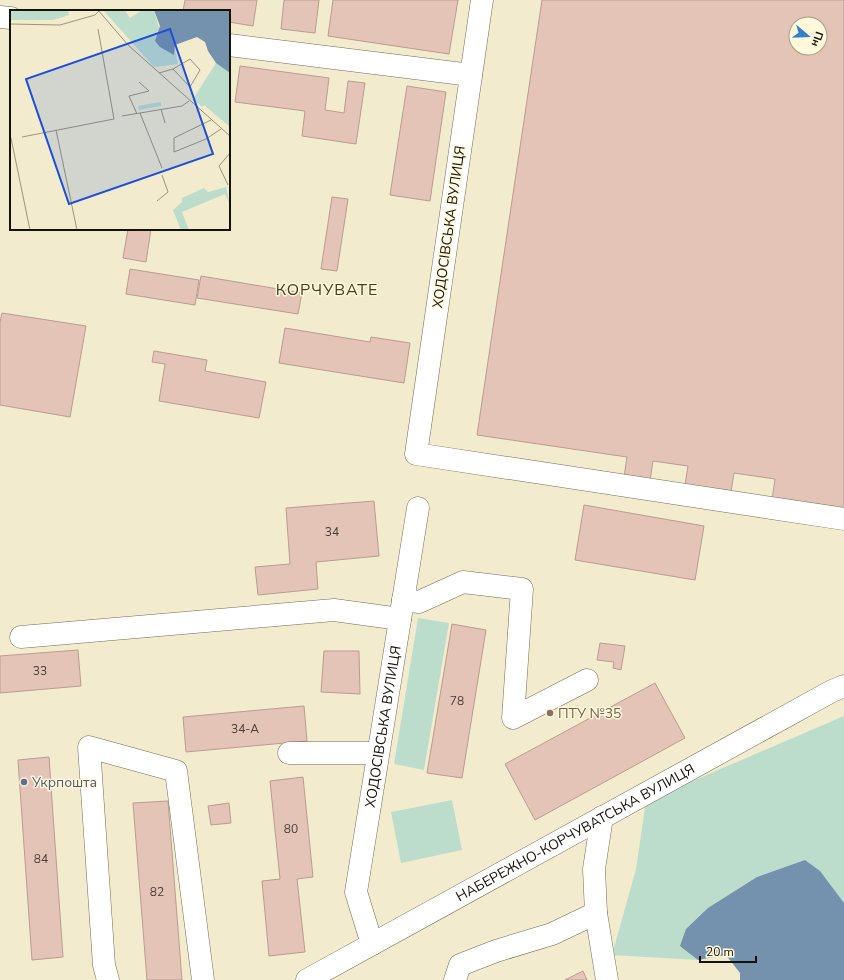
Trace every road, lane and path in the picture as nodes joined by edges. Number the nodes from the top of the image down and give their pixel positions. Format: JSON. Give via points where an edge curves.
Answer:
{"nodes":[{"id":1,"x":482,"y":0,"type":"edge"},
{"id":2,"x":0,"y":17,"type":"edge"},
{"id":3,"x":10,"y":18,"type":"edge"},
{"id":4,"x":230,"y":45,"type":"edge"},
{"id":5,"x":471,"y":75,"type":"junction"},
{"id":6,"x":418,"y":508,"type":"dead end"},
{"id":7,"x":844,"y":520,"type":"edge"},
{"id":8,"x":401,"y":609,"type":"junction"},
{"id":9,"x":21,"y":637,"type":"dead end"},
{"id":10,"x":587,"y":680,"type":"dead end"},
{"id":11,"x":844,"y":686,"type":"edge"},
{"id":12,"x":378,"y":752,"type":"junction"},
{"id":13,"x":289,"y":753,"type":"dead end"},
{"id":14,"x":602,"y":817,"type":"junction"},
{"id":15,"x":596,"y":913,"type":"junction"},
{"id":16,"x":372,"y":944,"type":"junction"},
{"id":17,"x":108,"y":980,"type":"edge"},
{"id":18,"x":203,"y":980,"type":"edge"},
{"id":19,"x":308,"y":980,"type":"edge"},
{"id":20,"x":455,"y":980,"type":"edge"},
{"id":21,"x":607,"y":980,"type":"edge"}],
"edges":[{"from":1,"to":5,"type":"street","name":"ХОДОСІВСЬКА ВУЛИЦЯ"},
{"from":2,"to":3,"type":"street"},
{"from":4,"to":5,"type":"street"},
{"from":5,"to":7,"type":"street","name":"ХОДОСІВСЬКА ВУЛИЦЯ","via":[[416,454]]},
{"from":6,"to":8,"type":"street","name":"ХОДОСІВСЬКА ВУЛИЦЯ"},
{"from":8,"to":9,"type":"street","via":[[334,610]]},
{"from":8,"to":10,"type":"street","via":[[463,582],[522,590],[513,718]]},
{"from":8,"to":12,"type":"street","name":"ХОДОСІВСЬКА ВУЛИЦЯ"},
{"from":11,"to":14,"type":"street","name":"НАБЕРЕЖНО-КОРЧУВАТСЬКА ВУЛИЦЯ"},
{"from":12,"to":13,"type":"street"},
{"from":12,"to":16,"type":"street","name":"ХОДОСІВСЬКА ВУЛИЦЯ","via":[[356,892]]},
{"from":14,"to":15,"type":"street","via":[[594,870]]},
{"from":14,"to":16,"type":"street","name":"НАБЕРЕЖНО-КОРЧУВАТСЬКА ВУЛИЦЯ"},
{"from":15,"to":20,"type":"street","via":[[552,934],[460,964]]},
{"from":15,"to":21,"type":"street"},
{"from":16,"to":19,"type":"street","name":"НАБЕРЕЖНО-КОРЧУВАТСЬКА ВУЛИЦЯ"},
{"from":17,"to":18,"type":"street","via":[[104,966],[89,747],[176,771]]}]}
